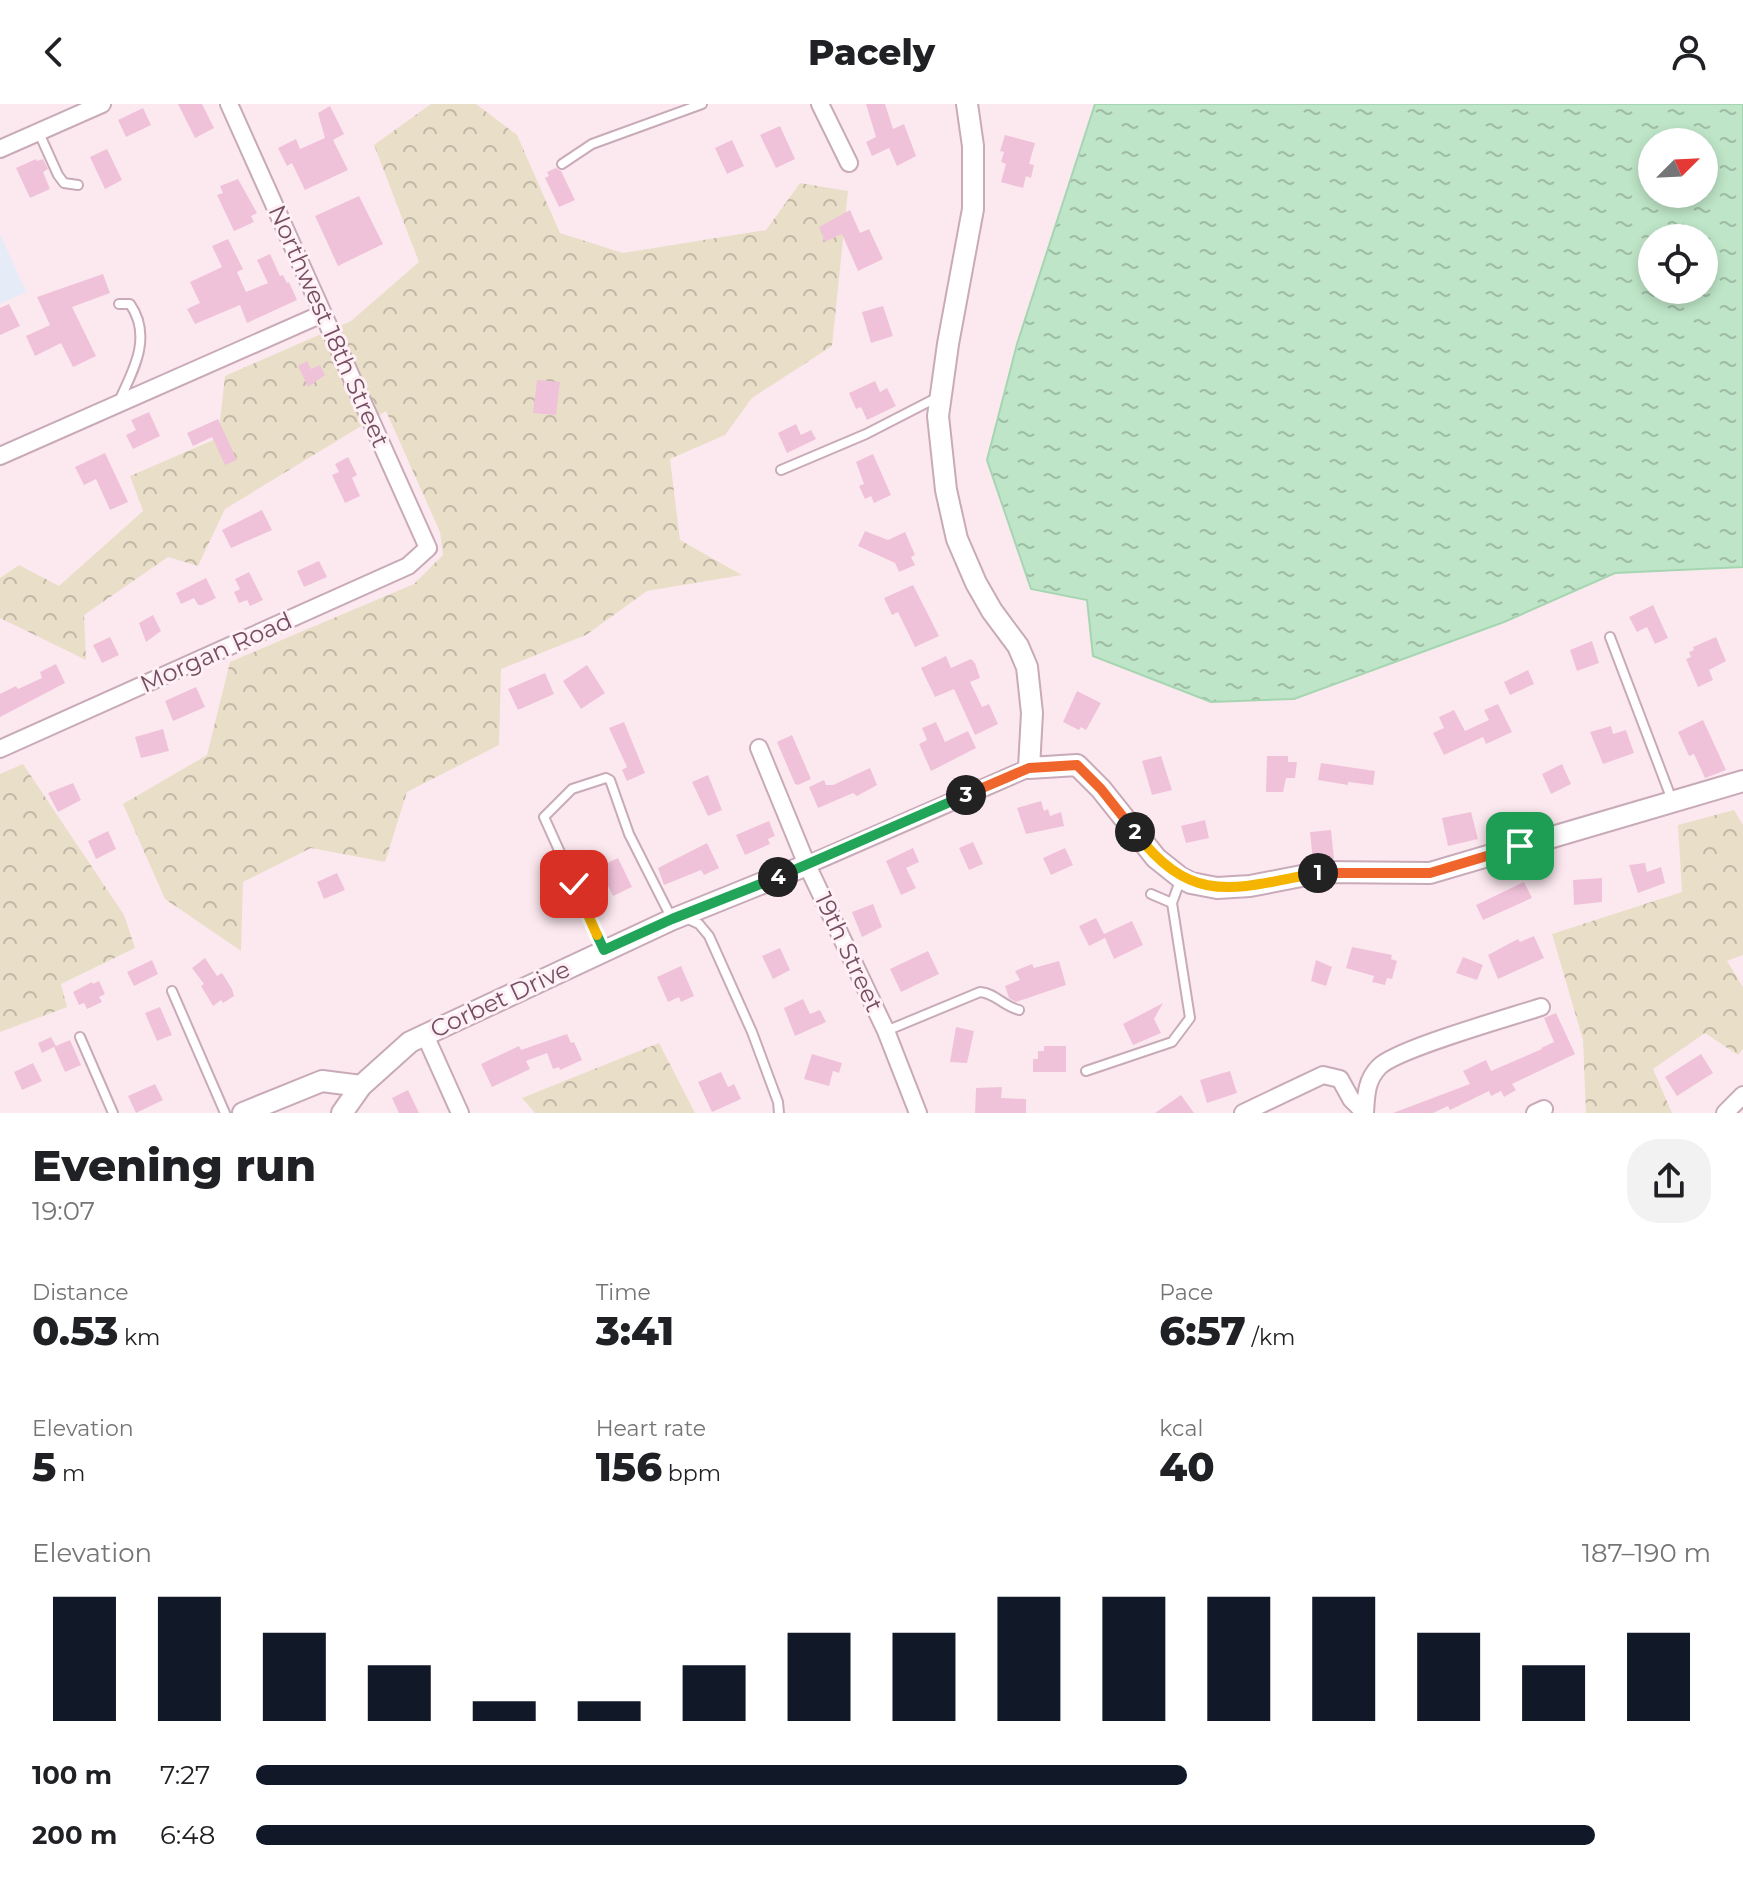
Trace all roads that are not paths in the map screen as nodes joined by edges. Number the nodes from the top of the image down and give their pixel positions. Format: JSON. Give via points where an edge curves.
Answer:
{"nodes":[{"id":1,"x":102,"y":104,"type":"edge"},
{"id":2,"x":702,"y":104,"type":"edge"},
{"id":3,"x":820,"y":104,"type":"edge"},
{"id":4,"x":967,"y":104,"type":"edge"},
{"id":5,"x":234,"y":106,"type":"edge"},
{"id":6,"x":39,"y":133,"type":"junction"},
{"id":7,"x":2,"y":144,"type":"edge"},
{"id":8,"x":849,"y":163,"type":"dead end"},
{"id":9,"x":562,"y":164,"type":"dead end"},
{"id":10,"x":78,"y":185,"type":"dead end"},
{"id":11,"x":119,"y":304,"type":"dead end"},
{"id":12,"x":322,"y":314,"type":"junction"},
{"id":13,"x":941,"y":396,"type":"junction"},
{"id":14,"x":118,"y":404,"type":"junction"},
{"id":15,"x":0,"y":456,"type":"edge"},
{"id":16,"x":781,"y":470,"type":"dead end"},
{"id":17,"x":428,"y":548,"type":"joint"},
{"id":18,"x":1610,"y":637,"type":"dead end"},
{"id":19,"x":759,"y":748,"type":"dead end"},
{"id":20,"x":0,"y":749,"type":"edge"},
{"id":21,"x":1029,"y":768,"type":"junction"},
{"id":22,"x":1743,"y":781,"type":"edge"},
{"id":23,"x":1672,"y":801,"type":"junction"},
{"id":24,"x":807,"y":865,"type":"junction"},
{"id":25,"x":1181,"y":878,"type":"junction"},
{"id":26,"x":1151,"y":894,"type":"dead end"},
{"id":27,"x":1172,"y":903,"type":"junction"},
{"id":28,"x":677,"y":918,"type":"junction"},
{"id":29,"x":604,"y":950,"type":"junction"},
{"id":30,"x":172,"y":991,"type":"dead end"},
{"id":31,"x":1541,"y":1007,"type":"dead end"},
{"id":32,"x":1019,"y":1010,"type":"dead end"},
{"id":33,"x":886,"y":1031,"type":"junction"},
{"id":34,"x":425,"y":1035,"type":"junction"},
{"id":35,"x":80,"y":1037,"type":"dead end"},
{"id":36,"x":1086,"y":1071,"type":"dead end"},
{"id":37,"x":361,"y":1086,"type":"junction"},
{"id":38,"x":1743,"y":1095,"type":"edge"},
{"id":39,"x":113,"y":1113,"type":"edge"},
{"id":40,"x":225,"y":1113,"type":"edge"},
{"id":41,"x":243,"y":1113,"type":"edge"},
{"id":42,"x":342,"y":1113,"type":"edge"},
{"id":43,"x":460,"y":1113,"type":"edge"},
{"id":44,"x":779,"y":1113,"type":"edge"},
{"id":45,"x":918,"y":1113,"type":"edge"},
{"id":46,"x":1243,"y":1113,"type":"edge"},
{"id":47,"x":1725,"y":1113,"type":"edge"}],
"edges":[{"from":1,"to":6,"type":"street"},
{"from":2,"to":9,"type":"lane","via":[[592,144]]},
{"from":3,"to":8,"type":"street"},
{"from":4,"to":13,"type":"street","via":[[973,209]]},
{"from":5,"to":12,"type":"street","name":"Northwest 18th Street"},
{"from":6,"to":7,"type":"street"},
{"from":6,"to":10,"type":"lane","via":[[58,175],[64,183]]},
{"from":11,"to":14,"type":"lane","via":[[130,304],[142,331]]},
{"from":12,"to":14,"type":"street"},
{"from":12,"to":17,"type":"street","name":"Northwest 18th Street"},
{"from":13,"to":16,"type":"lane"},
{"from":13,"to":21,"type":"street","via":[[938,416],[946,490],[957,539],[976,583],[1027,667],[1032,713]]},
{"from":14,"to":15,"type":"street"},
{"from":17,"to":20,"type":"street","name":"Morgan Road","via":[[408,566]]},
{"from":18,"to":23,"type":"lane"},
{"from":19,"to":24,"type":"street","name":"19th Street"},
{"from":21,"to":24,"type":"street","name":"Corbet Drive"},
{"from":21,"to":25,"type":"street","via":[[1077,765],[1149,851]]},
{"from":22,"to":23,"type":"street"},
{"from":23,"to":25,"type":"street","via":[[1430,873],[1322,872],[1217,888]]},
{"from":24,"to":28,"type":"street","name":"Corbet Drive"},
{"from":24,"to":33,"type":"street","name":"19th Street"},
{"from":25,"to":27,"type":"lane"},
{"from":26,"to":27,"type":"lane"},
{"from":27,"to":36,"type":"lane","via":[[1190,1018],[1172,1042]]},
{"from":28,"to":29,"type":"street","name":"Corbet Drive"},
{"from":28,"to":29,"type":"lane","via":[[629,834],[610,780],[572,789],[544,817]]},
{"from":28,"to":44,"type":"lane","via":[[699,924],[709,936],[752,1032]]},
{"from":29,"to":34,"type":"street","name":"Corbet Drive"},
{"from":30,"to":40,"type":"lane"},
{"from":31,"to":46,"type":"street","via":[[1380,1066],[1367,1086],[1365,1113],[1340,1079],[1323,1075]]},
{"from":32,"to":33,"type":"lane","via":[[980,992]]},
{"from":33,"to":45,"type":"street","name":"19th Street"},
{"from":34,"to":37,"type":"street","name":"Corbet Drive"},
{"from":34,"to":43,"type":"street"},
{"from":35,"to":39,"type":"lane"},
{"from":37,"to":41,"type":"street","via":[[322,1081]]},
{"from":37,"to":42,"type":"street","name":"Corbet Drive"},
{"from":38,"to":47,"type":"street"}]}
